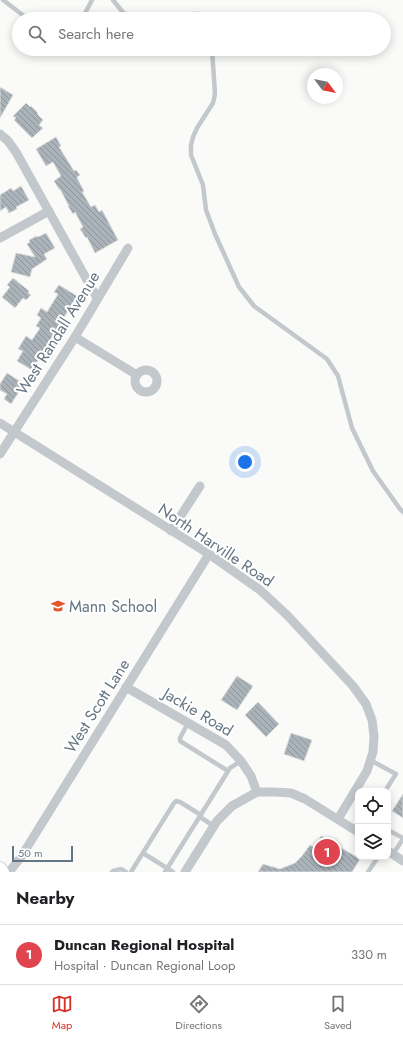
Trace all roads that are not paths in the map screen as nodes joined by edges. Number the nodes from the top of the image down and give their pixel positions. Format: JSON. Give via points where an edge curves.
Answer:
{"nodes":[{"id":1,"x":3,"y":0,"type":"edge"},
{"id":2,"x":92,"y":0,"type":"edge"},
{"id":3,"x":113,"y":0,"type":"edge"},
{"id":4,"x":19,"y":12,"type":"edge"},
{"id":5,"x":86,"y":12,"type":"edge"},
{"id":6,"x":123,"y":12,"type":"edge"},
{"id":7,"x":213,"y":56,"type":"edge"},
{"id":8,"x":0,"y":134,"type":"edge"},
{"id":9,"x":49,"y":211,"type":"junction"},
{"id":10,"x":0,"y":238,"type":"edge"},
{"id":11,"x":128,"y":248,"type":"dead end"},
{"id":12,"x":97,"y":298,"type":"junction"},
{"id":13,"x":75,"y":337,"type":"junction"},
{"id":14,"x":137,"y":375,"type":"dead end"},
{"id":15,"x":0,"y":423,"type":"edge"},
{"id":16,"x":14,"y":432,"type":"junction"},
{"id":17,"x":0,"y":454,"type":"edge"},
{"id":18,"x":200,"y":486,"type":"dead end"},
{"id":19,"x":403,"y":512,"type":"edge"},
{"id":20,"x":171,"y":531,"type":"junction"},
{"id":21,"x":208,"y":554,"type":"junction"},
{"id":22,"x":126,"y":687,"type":"junction"},
{"id":23,"x":188,"y":723,"type":"junction"},
{"id":24,"x":370,"y":760,"type":"junction"},
{"id":25,"x":241,"y":761,"type":"junction"},
{"id":26,"x":228,"y":771,"type":"junction"},
{"id":27,"x":387,"y":788,"type":"edge"},
{"id":28,"x":257,"y":792,"type":"junction"},
{"id":29,"x":200,"y":816,"type":"junction"},
{"id":30,"x":338,"y":820,"type":"junction"},
{"id":31,"x":214,"y":826,"type":"junction"},
{"id":32,"x":355,"y":830,"type":"edge"},
{"id":33,"x":391,"y":832,"type":"edge"},
{"id":34,"x":403,"y":839,"type":"edge"},
{"id":35,"x":391,"y":852,"type":"edge"},
{"id":36,"x":143,"y":853,"type":"junction"},
{"id":37,"x":391,"y":854,"type":"edge"},
{"id":38,"x":376,"y":860,"type":"edge"},
{"id":39,"x":403,"y":861,"type":"edge"},
{"id":40,"x":0,"y":868,"type":"edge"},
{"id":41,"x":166,"y":870,"type":"edge"},
{"id":42,"x":3,"y":872,"type":"edge"},
{"id":43,"x":9,"y":872,"type":"edge"},
{"id":44,"x":112,"y":872,"type":"edge"},
{"id":45,"x":126,"y":872,"type":"edge"},
{"id":46,"x":131,"y":872,"type":"edge"},
{"id":47,"x":173,"y":872,"type":"edge"},
{"id":48,"x":185,"y":872,"type":"edge"},
{"id":49,"x":368,"y":872,"type":"edge"}],
"edges":[{"from":1,"to":4,"type":"lane"},
{"from":2,"to":5,"type":"lane"},
{"from":3,"to":6,"type":"lane"},
{"from":7,"to":19,"type":"lane","via":[[216,94],[197,128],[191,150],[204,185],[206,210],[215,234],[239,287],[254,306],[327,359],[338,376],[352,428],[373,471]]},
{"from":8,"to":9,"type":"street","via":[[16,152]]},
{"from":9,"to":10,"type":"street"},
{"from":9,"to":12,"type":"street"},
{"from":11,"to":12,"type":"street","name":"West Randall Avenue"},
{"from":12,"to":13,"type":"street","name":"West Randall Avenue"},
{"from":13,"to":14,"type":"street"},
{"from":13,"to":16,"type":"street","name":"West Randall Avenue"},
{"from":15,"to":16,"type":"street","name":"North Harville Road"},
{"from":16,"to":17,"type":"street","name":"West Randall Avenue"},
{"from":16,"to":20,"type":"street","name":"North Harville Road"},
{"from":18,"to":20,"type":"street"},
{"from":20,"to":21,"type":"street","name":"North Harville Road"},
{"from":21,"to":22,"type":"street","name":"West Scott Lane"},
{"from":21,"to":24,"type":"street","name":"North Harville Road","via":[[260,590],[353,686],[366,704],[372,720],[374,736]]},
{"from":22,"to":23,"type":"street","name":"Jackie Road"},
{"from":22,"to":43,"type":"street","name":"West Scott Lane","via":[[21,857]]},
{"from":23,"to":25,"type":"street","name":"Jackie Road","via":[[226,745]]},
{"from":23,"to":26,"type":"lane","via":[[180,741]]},
{"from":24,"to":27,"type":"lane","via":[[396,774]]},
{"from":24,"to":30,"type":"street","name":"North Harville Road","via":[[367,771]]},
{"from":25,"to":26,"type":"lane"},
{"from":25,"to":28,"type":"street","name":"Jackie Road","via":[[252,776]]},
{"from":26,"to":29,"type":"lane"},
{"from":28,"to":30,"type":"street","via":[[291,794]]},
{"from":28,"to":31,"type":"street","via":[[232,806]]},
{"from":29,"to":31,"type":"lane"},
{"from":29,"to":36,"type":"lane","via":[[180,802],[174,802]]},
{"from":29,"to":41,"type":"lane"},
{"from":30,"to":32,"type":"street"},
{"from":31,"to":48,"type":"street"},
{"from":33,"to":34,"type":"lane"},
{"from":34,"to":35,"type":"lane"},
{"from":36,"to":41,"type":"lane"},
{"from":36,"to":46,"type":"lane"},
{"from":37,"to":39,"type":"street"},
{"from":38,"to":49,"type":"lane"},
{"from":40,"to":42,"type":"street"},
{"from":41,"to":47,"type":"lane"},
{"from":44,"to":45,"type":"lane","via":[[121,869]]}]}
